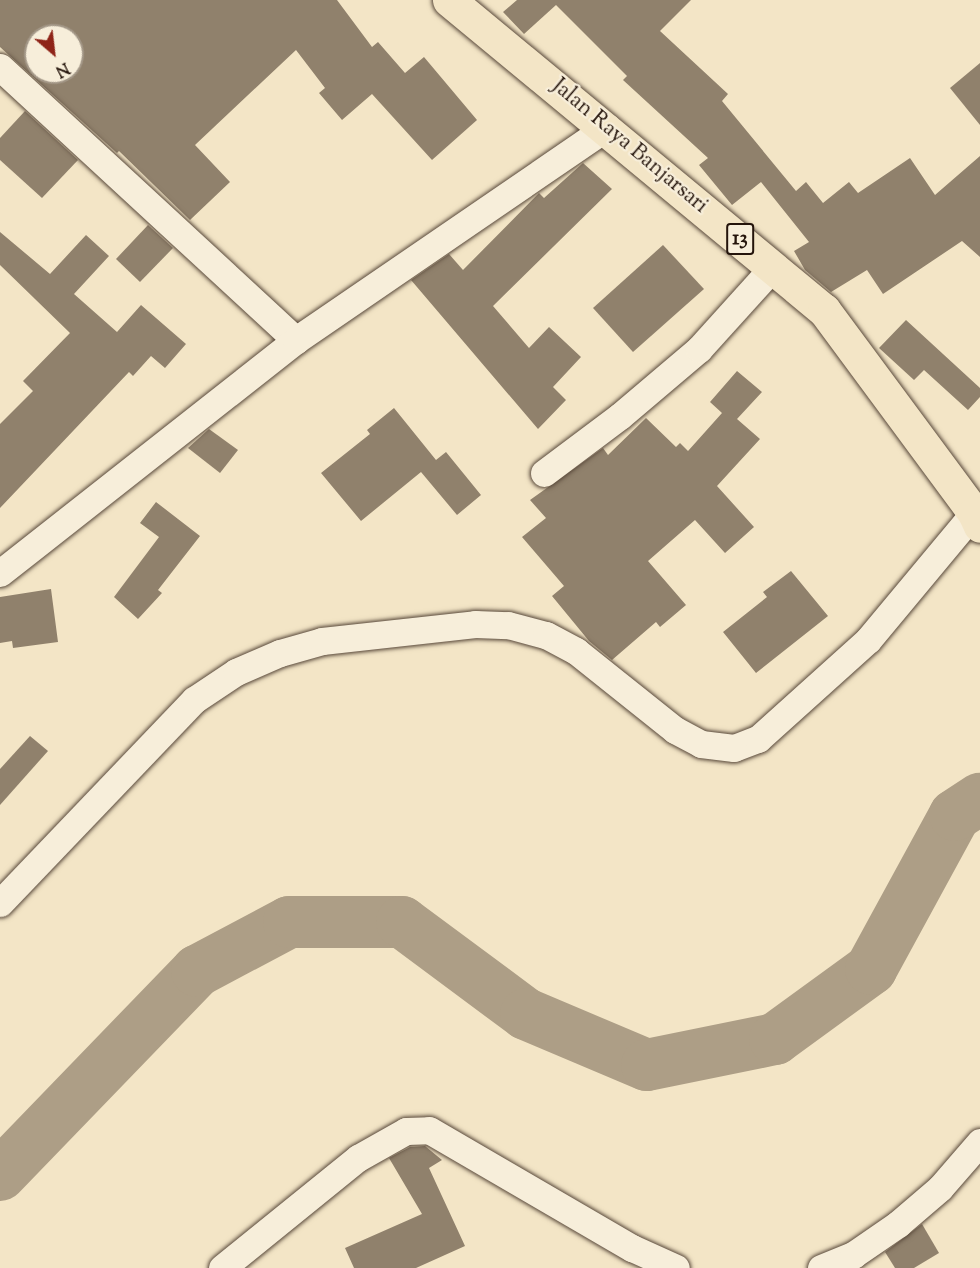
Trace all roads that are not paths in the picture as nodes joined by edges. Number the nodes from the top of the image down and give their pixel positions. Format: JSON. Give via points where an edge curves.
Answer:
{"nodes":[{"id":1,"x":449,"y":0,"type":"edge"},
{"id":2,"x":0,"y":67,"type":"edge"},
{"id":3,"x":607,"y":127,"type":"junction"},
{"id":4,"x":773,"y":267,"type":"junction"},
{"id":5,"x":296,"y":340,"type":"junction"},
{"id":6,"x":544,"y":473,"type":"dead end"},
{"id":7,"x":977,"y":519,"type":"edge"},
{"id":8,"x":0,"y":573,"type":"edge"},
{"id":9,"x":0,"y":903,"type":"edge"},
{"id":10,"x":980,"y":1142,"type":"edge"},
{"id":11,"x":222,"y":1268,"type":"edge"},
{"id":12,"x":676,"y":1268,"type":"edge"},
{"id":13,"x":821,"y":1268,"type":"edge"}],
"edges":[{"from":1,"to":3,"type":"highway","name":"Jalan Raya Banjarsari","number":"13"},
{"from":2,"to":5,"type":"street"},
{"from":3,"to":4,"type":"highway","name":"Jalan Raya Banjarsari","number":"13"},
{"from":3,"to":5,"type":"street"},
{"from":4,"to":6,"type":"street","via":[[699,349]]},
{"from":4,"to":7,"type":"highway","name":"Jalan Raya Banjarsari","number":"13","via":[[824,310]]},
{"from":5,"to":8,"type":"street"},
{"from":7,"to":9,"type":"street","via":[[868,640],[758,739],[734,748],[701,744],[675,730],[576,651],[546,635],[508,625],[474,624],[322,641],[280,652],[236,672],[194,700]]},
{"from":10,"to":13,"type":"street","via":[[940,1188],[898,1224],[853,1255]]},
{"from":11,"to":12,"type":"street","via":[[366,1152],[406,1131],[429,1130],[632,1248]]}]}
